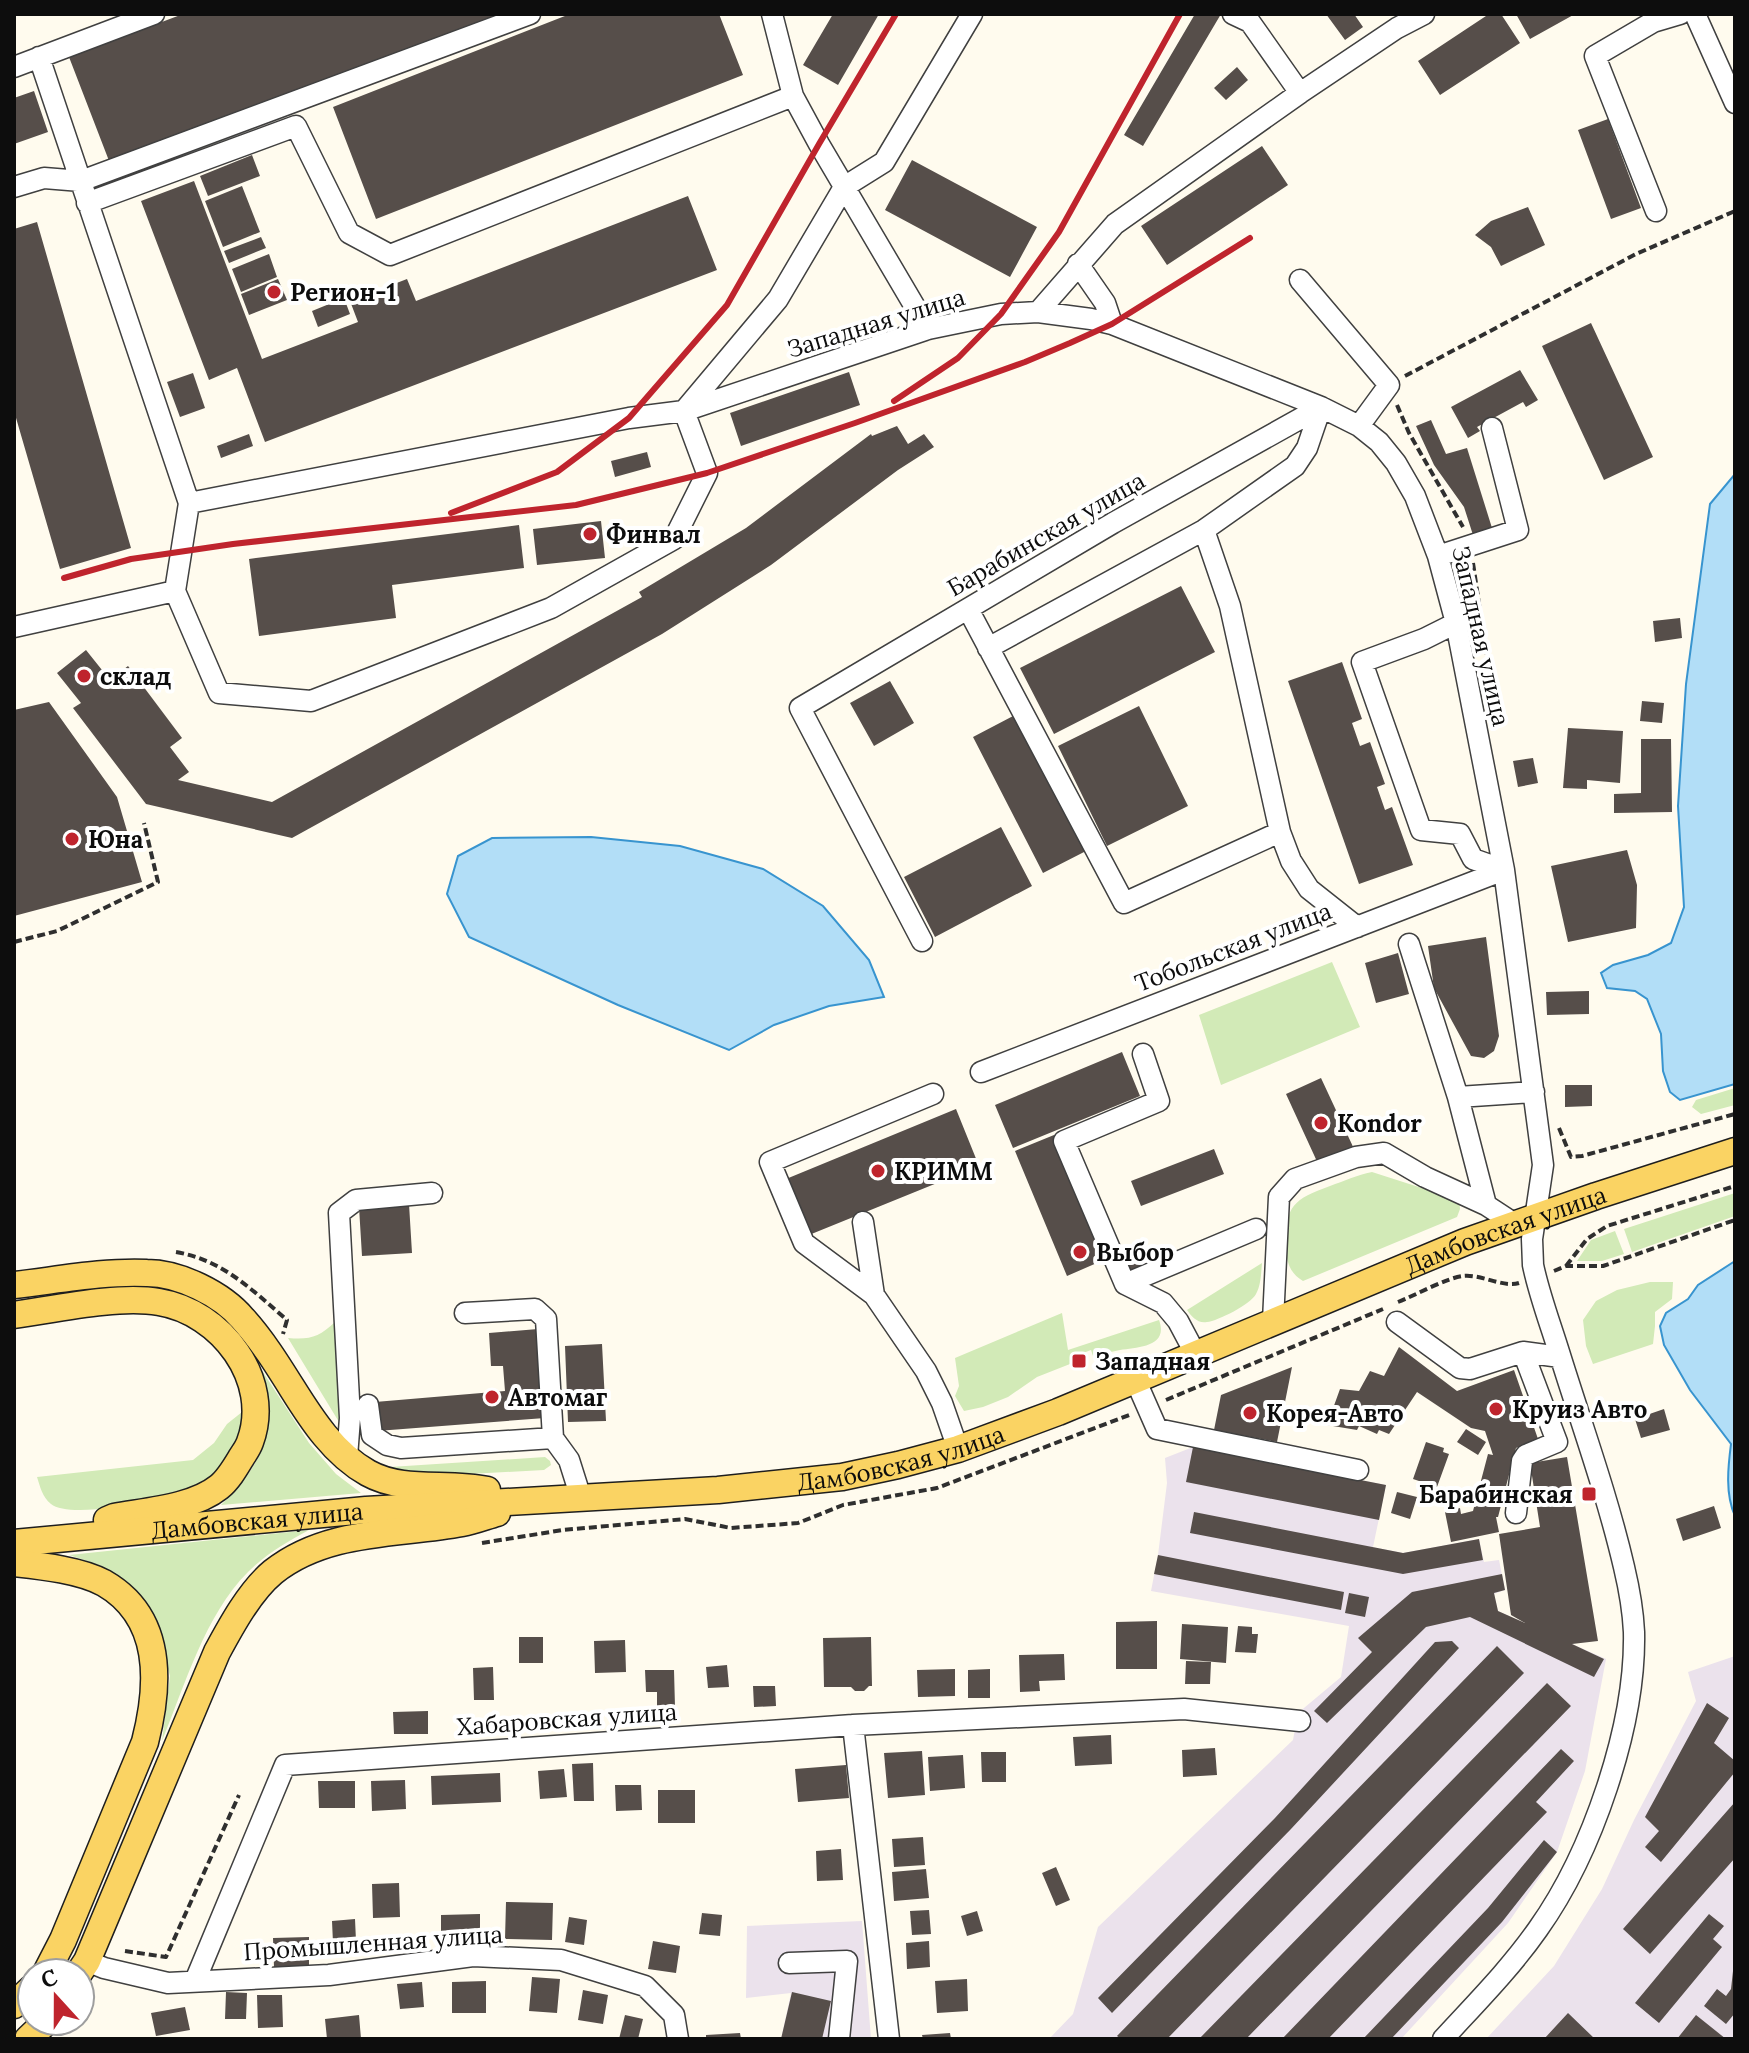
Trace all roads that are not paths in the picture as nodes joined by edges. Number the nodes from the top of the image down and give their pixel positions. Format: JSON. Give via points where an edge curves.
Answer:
{"nodes":[{"id":1,"x":154,"y":14,"type":"edge"},
{"id":2,"x":530,"y":14,"type":"edge"},
{"id":3,"x":772,"y":14,"type":"edge"},
{"id":4,"x":972,"y":14,"type":"edge"},
{"id":5,"x":1233,"y":14,"type":"edge"},
{"id":6,"x":1424,"y":14,"type":"edge"},
{"id":7,"x":1680,"y":14,"type":"edge"},
{"id":8,"x":1695,"y":14,"type":"edge"},
{"id":9,"x":1394,"y":21,"type":"edge"},
{"id":10,"x":39,"y":57,"type":"junction"},
{"id":11,"x":14,"y":67,"type":"edge"},
{"id":12,"x":1300,"y":93,"type":"junction"},
{"id":13,"x":793,"y":96,"type":"junction"},
{"id":14,"x":1735,"y":103,"type":"edge"},
{"id":15,"x":81,"y":181,"type":"junction"},
{"id":16,"x":14,"y":187,"type":"edge"},
{"id":17,"x":844,"y":187,"type":"junction"},
{"id":18,"x":87,"y":203,"type":"junction"},
{"id":19,"x":1656,"y":211,"type":"dead end"},
{"id":20,"x":1078,"y":264,"type":"junction"},
{"id":21,"x":1300,"y":280,"type":"dead end"},
{"id":22,"x":1038,"y":312,"type":"junction"},
{"id":23,"x":1112,"y":324,"type":"junction"},
{"id":24,"x":928,"y":329,"type":"junction"},
{"id":25,"x":1321,"y":407,"type":"junction"},
{"id":26,"x":684,"y":411,"type":"junction"},
{"id":27,"x":1359,"y":426,"type":"junction"},
{"id":28,"x":1492,"y":428,"type":"dead end"},
{"id":29,"x":189,"y":503,"type":"junction"},
{"id":30,"x":1204,"y":530,"type":"junction"},
{"id":31,"x":1438,"y":556,"type":"junction"},
{"id":32,"x":175,"y":591,"type":"junction"},
{"id":33,"x":968,"y":609,"type":"junction"},
{"id":34,"x":1456,"y":623,"type":"junction"},
{"id":35,"x":14,"y":627,"type":"edge"},
{"id":36,"x":988,"y":648,"type":"junction"},
{"id":37,"x":1280,"y":832,"type":"junction"},
{"id":38,"x":1504,"y":870,"type":"junction"},
{"id":39,"x":1357,"y":927,"type":"junction"},
{"id":40,"x":922,"y":941,"type":"dead end"},
{"id":41,"x":1409,"y":944,"type":"dead end"},
{"id":42,"x":1143,"y":1054,"type":"dead end"},
{"id":43,"x":981,"y":1072,"type":"dead end"},
{"id":44,"x":1534,"y":1092,"type":"junction"},
{"id":45,"x":933,"y":1094,"type":"dead end"},
{"id":46,"x":1458,"y":1097,"type":"junction"},
{"id":47,"x":1735,"y":1151,"type":"edge"},
{"id":48,"x":432,"y":1193,"type":"dead end"},
{"id":49,"x":1486,"y":1205,"type":"junction"},
{"id":50,"x":1524,"y":1221,"type":"junction"},
{"id":51,"x":863,"y":1222,"type":"dead end"},
{"id":52,"x":1256,"y":1229,"type":"dead end"},
{"id":53,"x":1125,"y":1284,"type":"junction"},
{"id":54,"x":14,"y":1285,"type":"edge"},
{"id":55,"x":874,"y":1295,"type":"junction"},
{"id":56,"x":465,"y":1313,"type":"dead end"},
{"id":57,"x":14,"y":1315,"type":"edge"},
{"id":58,"x":1273,"y":1321,"type":"junction"},
{"id":59,"x":1397,"y":1322,"type":"dead end"},
{"id":60,"x":1523,"y":1352,"type":"junction"},
{"id":61,"x":1195,"y":1353,"type":"junction"},
{"id":62,"x":1560,"y":1357,"type":"junction"},
{"id":63,"x":1135,"y":1379,"type":"junction"},
{"id":64,"x":368,"y":1405,"type":"dead end"},
{"id":65,"x":553,"y":1438,"type":"junction"},
{"id":66,"x":958,"y":1449,"type":"junction"},
{"id":67,"x":347,"y":1457,"type":"junction"},
{"id":68,"x":1358,"y":1470,"type":"dead end"},
{"id":69,"x":581,"y":1498,"type":"junction"},
{"id":70,"x":535,"y":1501,"type":"junction"},
{"id":71,"x":1516,"y":1513,"type":"dead end"},
{"id":72,"x":68,"y":1537,"type":"junction"},
{"id":73,"x":14,"y":1543,"type":"edge"},
{"id":74,"x":14,"y":1563,"type":"edge"},
{"id":75,"x":1300,"y":1721,"type":"dead end"},
{"id":76,"x":853,"y":1725,"type":"junction"},
{"id":77,"x":54,"y":1957,"type":"edge"},
{"id":78,"x":94,"y":1957,"type":"edge"},
{"id":79,"x":789,"y":1963,"type":"dead end"},
{"id":80,"x":96,"y":1968,"type":"edge"},
{"id":81,"x":195,"y":1981,"type":"junction"},
{"id":82,"x":678,"y":2039,"type":"edge"},
{"id":83,"x":839,"y":2039,"type":"edge"},
{"id":84,"x":889,"y":2039,"type":"edge"},
{"id":85,"x":1443,"y":2039,"type":"edge"}],
"edges":[{"from":1,"to":10,"type":"street"},
{"from":2,"to":15,"type":"street"},
{"from":3,"to":13,"type":"street"},
{"from":4,"to":17,"type":"street","via":[[884,162]]},
{"from":5,"to":12,"type":"street","via":[[1250,22]]},
{"from":6,"to":9,"type":"street"},
{"from":7,"to":19,"type":"street","via":[[1653,22],[1595,56]]},
{"from":8,"to":14,"type":"street"},
{"from":9,"to":12,"type":"street"},
{"from":10,"to":11,"type":"street"},
{"from":10,"to":15,"type":"street"},
{"from":12,"to":20,"type":"street","via":[[1115,224]]},
{"from":13,"to":17,"type":"street"},
{"from":13,"to":18,"type":"street","via":[[390,255],[349,233],[296,126]]},
{"from":15,"to":16,"type":"street","via":[[44,178]]},
{"from":15,"to":18,"type":"street"},
{"from":17,"to":24,"type":"street"},
{"from":17,"to":26,"type":"street","via":[[778,299]]},
{"from":18,"to":29,"type":"street"},
{"from":20,"to":22,"type":"street"},
{"from":20,"to":23,"type":"street","via":[[1105,303]]},
{"from":21,"to":27,"type":"street","via":[[1389,385]]},
{"from":22,"to":23,"type":"street","name":"Западная улица"},
{"from":22,"to":24,"type":"street","name":"Западная улица"},
{"from":23,"to":25,"type":"street","name":"Западная улица"},
{"from":24,"to":26,"type":"street","name":"Западная улица"},
{"from":25,"to":27,"type":"street","name":"Западная улица"},
{"from":25,"to":30,"type":"street","via":[[1295,466]]},
{"from":25,"to":33,"type":"street","name":"Барабинская улица"},
{"from":26,"to":29,"type":"street","name":"Западная улица"},
{"from":26,"to":32,"type":"street","via":[[707,473],[674,539],[551,608],[311,701],[219,693]]},
{"from":27,"to":31,"type":"street","name":"Западная улица","via":[[1396,463]]},
{"from":28,"to":31,"type":"street","via":[[1518,530]]},
{"from":29,"to":32,"type":"street"},
{"from":30,"to":36,"type":"street"},
{"from":30,"to":37,"type":"street","via":[[1230,606]]},
{"from":31,"to":34,"type":"street","name":"Западная улица"},
{"from":32,"to":35,"type":"street"},
{"from":33,"to":36,"type":"street"},
{"from":33,"to":40,"type":"street","name":"Барабинская улица","via":[[800,708]]},
{"from":34,"to":38,"type":"street","name":"Западная улица"},
{"from":34,"to":38,"type":"street","via":[[1362,662],[1421,830],[1460,834],[1473,859]]},
{"from":36,"to":37,"type":"street","via":[[1124,903]]},
{"from":37,"to":39,"type":"street","via":[[1309,889]]},
{"from":38,"to":39,"type":"street","name":"Тобольская улица"},
{"from":38,"to":44,"type":"street","name":"Западная улица"},
{"from":39,"to":43,"type":"street","name":"Тобольская улица"},
{"from":41,"to":46,"type":"street"},
{"from":42,"to":53,"type":"street","via":[[1159,1101],[1064,1141]]},
{"from":44,"to":46,"type":"street"},
{"from":44,"to":50,"type":"street","name":"Западная улица","via":[[1543,1165],[1540,1190]]},
{"from":45,"to":55,"type":"street","via":[[770,1162],[804,1243]]},
{"from":46,"to":49,"type":"street"},
{"from":47,"to":50,"type":"main road","name":"Дамбовская улица"},
{"from":48,"to":67,"type":"street","via":[[356,1200],[339,1213],[350,1418]]},
{"from":49,"to":50,"type":"street"},
{"from":49,"to":58,"type":"street","via":[[1384,1153],[1356,1157],[1295,1179],[1279,1197]]},
{"from":50,"to":58,"type":"main road","name":"Дамбовская улица"},
{"from":50,"to":62,"type":"street","name":"Западная улица"},
{"from":51,"to":55,"type":"street"},
{"from":52,"to":53,"type":"street"},
{"from":53,"to":61,"type":"street","via":[[1163,1303]]},
{"from":54,"to":67,"type":"main road","via":[[150,1272],[215,1294],[242,1317],[314,1424]]},
{"from":55,"to":66,"type":"street","via":[[926,1371]]},
{"from":56,"to":65,"type":"street","via":[[535,1309],[546,1319]]},
{"from":57,"to":72,"type":"main road","via":[[126,1300],[190,1311],[218,1329],[240,1357],[252,1387],[255,1418],[250,1443],[219,1487],[178,1505],[114,1517]]},
{"from":58,"to":61,"type":"main road","name":"Дамбовская улица"},
{"from":59,"to":60,"type":"street","via":[[1460,1368]]},
{"from":60,"to":62,"type":"street"},
{"from":60,"to":71,"type":"street","via":[[1557,1442],[1522,1461]]},
{"from":61,"to":63,"type":"main road","name":"Дамбовская улица"},
{"from":62,"to":85,"type":"street","name":"Западная улица","via":[[1629,1589],[1634,1650],[1625,1716],[1603,1796],[1560,1894],[1510,1967]]},
{"from":63,"to":66,"type":"main road","name":"Дамбовская улица"},
{"from":63,"to":68,"type":"street","via":[[1157,1429]]},
{"from":64,"to":65,"type":"street","via":[[372,1435],[401,1448]]},
{"from":65,"to":69,"type":"street","via":[[569,1460]]},
{"from":66,"to":69,"type":"main road","name":"Дамбовская улица","via":[[842,1477]]},
{"from":67,"to":70,"type":"main road","via":[[392,1483],[478,1488]]},
{"from":69,"to":70,"type":"main road","name":"Дамбовская улица"},
{"from":70,"to":72,"type":"main road","name":"Дамбовская улица","via":[[366,1510]]},
{"from":70,"to":78,"type":"main road","via":[[464,1523],[342,1539],[303,1553],[271,1573],[238,1613],[217,1652]]},
{"from":72,"to":73,"type":"main road","name":"Дамбовская улица"},
{"from":74,"to":77,"type":"main road","via":[[56,1568],[101,1582],[126,1598],[142,1621],[153,1652],[156,1684],[145,1742]]},
{"from":75,"to":76,"type":"street","name":"Хабаровская улица","via":[[1184,1709]]},
{"from":76,"to":81,"type":"street","name":"Хабаровская улица","via":[[285,1765]]},
{"from":76,"to":84,"type":"street"},
{"from":79,"to":83,"type":"street","via":[[847,1961]]},
{"from":80,"to":81,"type":"street","name":"Промышленная улица","via":[[168,1983]]},
{"from":81,"to":82,"type":"street","name":"Промышленная улица","via":[[329,1975],[473,1956],[561,1960],[645,1986],[674,2015]]}]}
